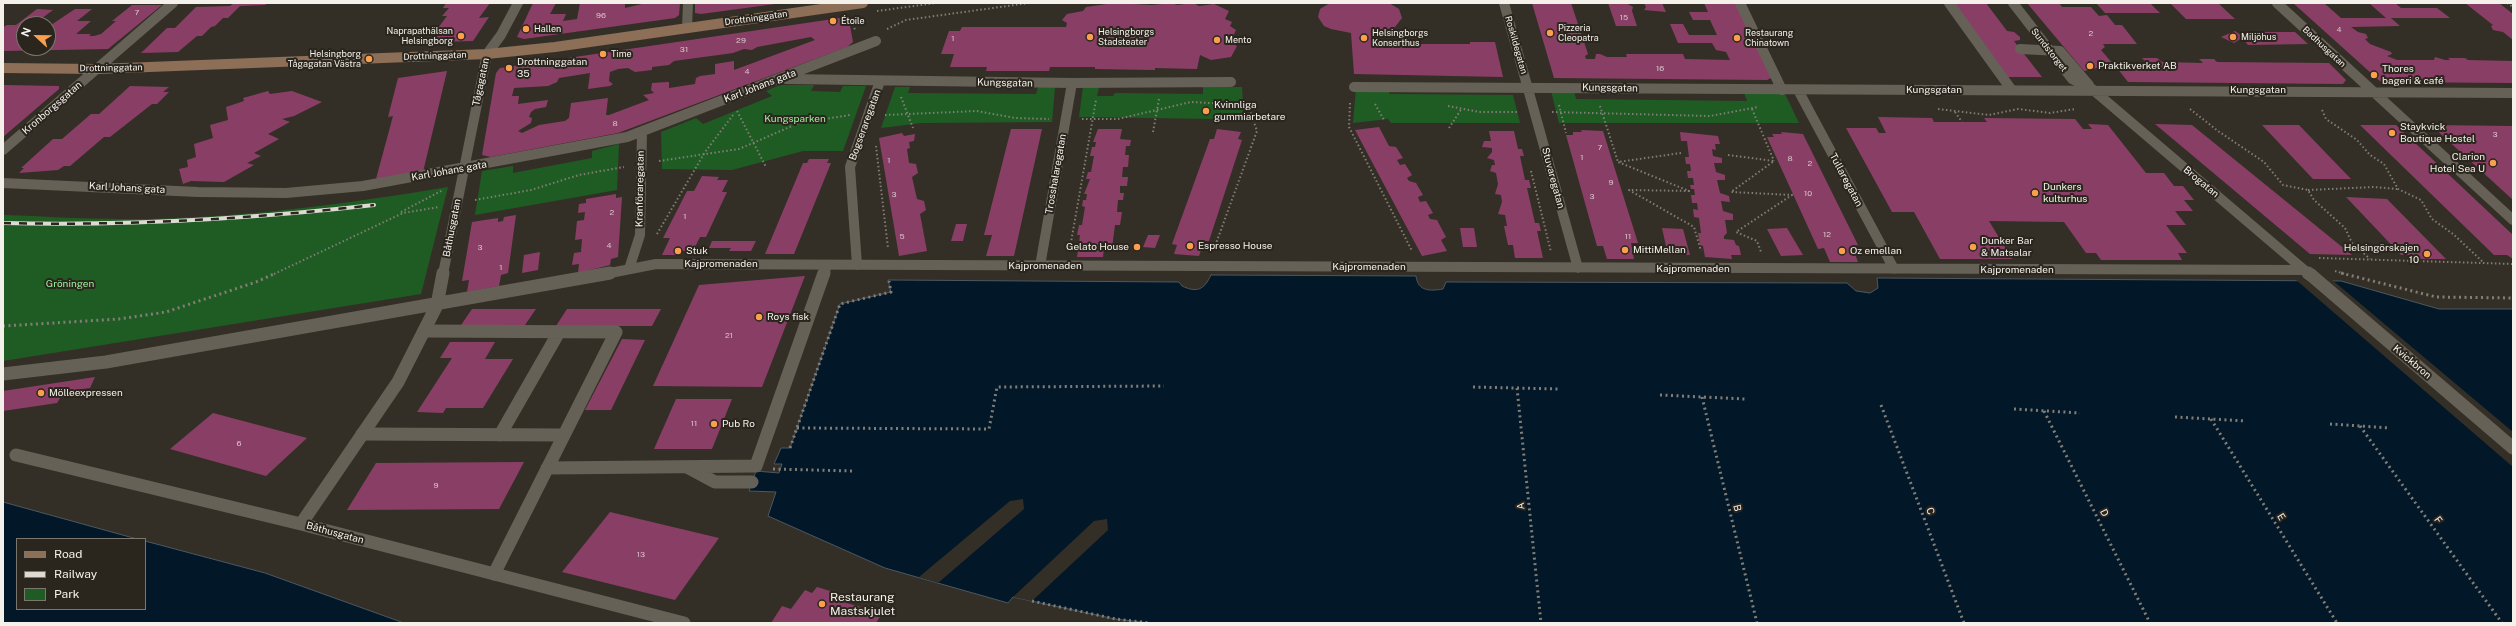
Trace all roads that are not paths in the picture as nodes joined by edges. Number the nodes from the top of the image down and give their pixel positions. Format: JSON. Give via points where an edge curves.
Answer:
{"nodes":[{"id":1,"x":173,"y":3,"type":"edge"},
{"id":2,"x":518,"y":3,"type":"edge"},
{"id":3,"x":688,"y":3,"type":"edge"},
{"id":4,"x":863,"y":3,"type":"edge"},
{"id":5,"x":1504,"y":3,"type":"edge"},
{"id":6,"x":1740,"y":3,"type":"edge"},
{"id":7,"x":1949,"y":3,"type":"edge"},
{"id":8,"x":2013,"y":3,"type":"edge"},
{"id":9,"x":2277,"y":3,"type":"edge"},
{"id":10,"x":687,"y":28,"type":"junction"},
{"id":11,"x":876,"y":41,"type":"road end"},
{"id":12,"x":2049,"y":51,"type":"junction"},
{"id":13,"x":2023,"y":52,"type":"dead end"},
{"id":14,"x":487,"y":54,"type":"junction"},
{"id":15,"x":3,"y":68,"type":"edge"},
{"id":16,"x":97,"y":68,"type":"junction"},
{"id":17,"x":779,"y":79,"type":"junction"},
{"id":18,"x":880,"y":81,"type":"junction"},
{"id":19,"x":1231,"y":82,"type":"dead end"},
{"id":20,"x":1072,"y":83,"type":"junction"},
{"id":21,"x":1354,"y":87,"type":"dead end"},
{"id":22,"x":1528,"y":87,"type":"junction"},
{"id":23,"x":2092,"y":89,"type":"junction"},
{"id":24,"x":1782,"y":90,"type":"junction"},
{"id":25,"x":1798,"y":90,"type":"junction"},
{"id":26,"x":2010,"y":90,"type":"junction"},
{"id":27,"x":2372,"y":91,"type":"junction"},
{"id":28,"x":2513,"y":92,"type":"edge"},
{"id":29,"x":642,"y":132,"type":"junction"},
{"id":30,"x":3,"y":150,"type":"edge"},
{"id":31,"x":464,"y":168,"type":"junction"},
{"id":32,"x":3,"y":183,"type":"edge"},
{"id":33,"x":2513,"y":220,"type":"edge"},
{"id":34,"x":827,"y":265,"type":"junction"},
{"id":35,"x":857,"y":265,"type":"junction"},
{"id":36,"x":1040,"y":266,"type":"junction"},
{"id":37,"x":1578,"y":268,"type":"junction"},
{"id":38,"x":629,"y":269,"type":"junction"},
{"id":39,"x":1894,"y":269,"type":"junction"},
{"id":40,"x":2308,"y":273,"type":"junction"},
{"id":41,"x":437,"y":306,"type":"junction"},
{"id":42,"x":424,"y":331,"type":"junction"},
{"id":43,"x":559,"y":332,"type":"junction"},
{"id":44,"x":3,"y":374,"type":"edge"},
{"id":45,"x":362,"y":434,"type":"junction"},
{"id":46,"x":500,"y":435,"type":"junction"},
{"id":47,"x":564,"y":435,"type":"junction"},
{"id":48,"x":2513,"y":448,"type":"edge"},
{"id":49,"x":16,"y":455,"type":"dead end"},
{"id":50,"x":686,"y":467,"type":"junction"},
{"id":51,"x":548,"y":468,"type":"junction"},
{"id":52,"x":752,"y":482,"type":"dead end"},
{"id":53,"x":301,"y":524,"type":"junction"},
{"id":54,"x":494,"y":574,"type":"junction"},
{"id":55,"x":684,"y":623,"type":"edge"}],
"edges":[{"from":1,"to":16,"type":"street","name":"Kronborgsgatan"},
{"from":2,"to":14,"type":"street","name":"Tågagatan","via":[[501,35]]},
{"from":3,"to":10,"type":"street"},
{"from":4,"to":10,"type":"street","name":"Drottninggatan"},
{"from":5,"to":22,"type":"street","name":"Roskildegatan"},
{"from":6,"to":24,"type":"street"},
{"from":7,"to":26,"type":"street"},
{"from":8,"to":12,"type":"street","name":"Sundstorget"},
{"from":9,"to":27,"type":"street","name":"Badhusgatan"},
{"from":10,"to":14,"type":"street","name":"Drottninggatan"},
{"from":11,"to":17,"type":"street","name":"Karl Johans gata"},
{"from":12,"to":13,"type":"street","via":[[2045,54]]},
{"from":12,"to":23,"type":"street","name":"Sundstorget","via":[[2072,79]]},
{"from":14,"to":16,"type":"street","name":"Drottninggatan"},
{"from":14,"to":31,"type":"street","name":"Tågagatan"},
{"from":15,"to":16,"type":"street","name":"Drottninggatan"},
{"from":16,"to":30,"type":"street","name":"Kronborgsgatan"},
{"from":17,"to":18,"type":"street","name":"Kungsgatan"},
{"from":17,"to":29,"type":"street","name":"Karl Johans gata"},
{"from":18,"to":20,"type":"street","name":"Kungsgatan"},
{"from":18,"to":35,"type":"street","name":"Bogseraregatan","via":[[850,167]]},
{"from":19,"to":20,"type":"street","name":"Kungsgatan"},
{"from":20,"to":36,"type":"street","name":"Trosshalaregatan"},
{"from":21,"to":22,"type":"street","name":"Kungsgatan"},
{"from":22,"to":24,"type":"street","name":"Kungsgatan"},
{"from":22,"to":37,"type":"street","name":"Stuvaregatan"},
{"from":23,"to":26,"type":"street","name":"Kungsgatan"},
{"from":23,"to":27,"type":"street","name":"Kungsgatan"},
{"from":23,"to":40,"type":"street","name":"Brogatan"},
{"from":24,"to":25,"type":"street","name":"Kungsgatan"},
{"from":25,"to":26,"type":"street","name":"Kungsgatan"},
{"from":25,"to":39,"type":"street","name":"Tullaregatan"},
{"from":27,"to":28,"type":"street","name":"Kungsgatan"},
{"from":27,"to":33,"type":"street","name":"Badhusgatan"},
{"from":29,"to":31,"type":"street","name":"Karl Johans gata"},
{"from":29,"to":38,"type":"street","name":"Kranföraregatan","via":[[640,235]]},
{"from":31,"to":32,"type":"street","name":"Karl Johans gata","via":[[363,186],[286,193],[198,192]]},
{"from":31,"to":41,"type":"street","name":"Båthusgatan"},
{"from":34,"to":35,"type":"street","name":"Kajpromenaden"},
{"from":34,"to":38,"type":"street","name":"Kajpromenaden","via":[[656,264]]},
{"from":34,"to":50,"type":"street","via":[[756,466]]},
{"from":35,"to":36,"type":"street","name":"Kajpromenaden"},
{"from":36,"to":37,"type":"street","name":"Kajpromenaden"},
{"from":37,"to":39,"type":"street","name":"Kajpromenaden"},
{"from":38,"to":41,"type":"street","name":"Kajpromenaden"},
{"from":39,"to":40,"type":"street","name":"Kajpromenaden"},
{"from":40,"to":48,"type":"street","name":"Kvickbron"},
{"from":41,"to":42,"type":"street","name":"Båthusgatan"},
{"from":41,"to":44,"type":"street","name":"Kajpromenaden","via":[[106,362]]},
{"from":42,"to":43,"type":"street"},
{"from":42,"to":45,"type":"street","name":"Båthusgatan","via":[[398,382]]},
{"from":43,"to":46,"type":"street"},
{"from":43,"to":47,"type":"street","via":[[616,332]]},
{"from":45,"to":46,"type":"street"},
{"from":45,"to":53,"type":"street","name":"Båthusgatan"},
{"from":46,"to":47,"type":"street"},
{"from":47,"to":51,"type":"street"},
{"from":49,"to":53,"type":"street"},
{"from":50,"to":51,"type":"street"},
{"from":50,"to":52,"type":"street","via":[[715,482]]},
{"from":51,"to":54,"type":"street"},
{"from":53,"to":54,"type":"street","name":"Båthusgatan"},
{"from":54,"to":55,"type":"street","name":"Båthusgatan"}]}
